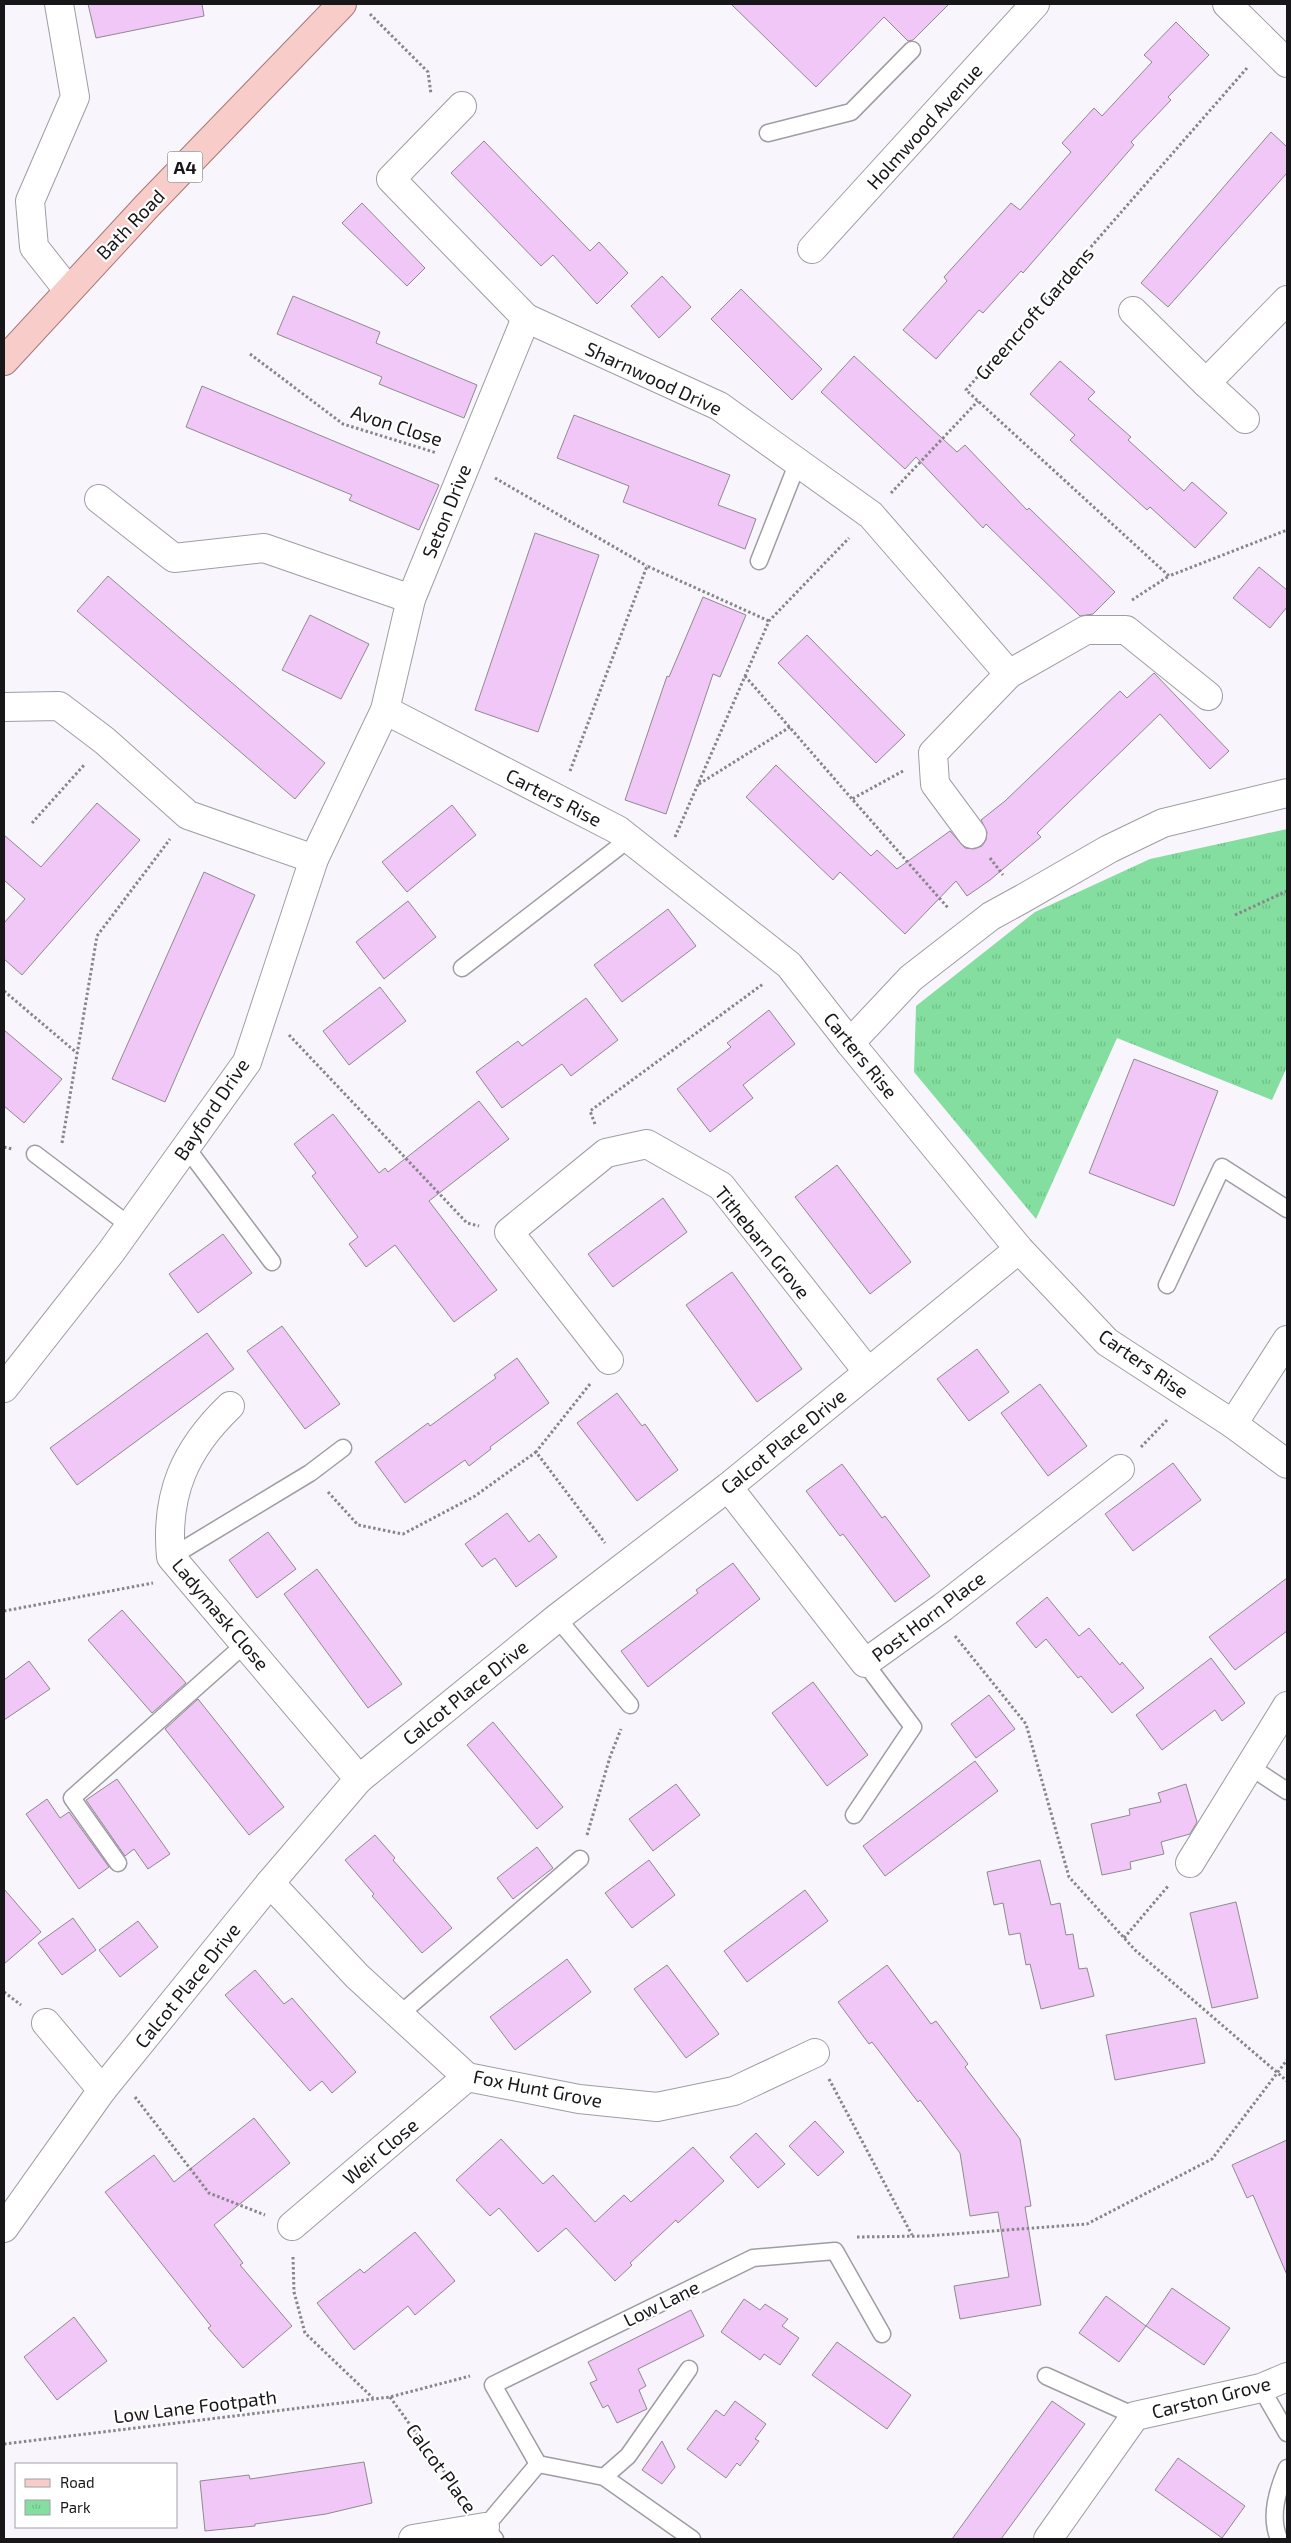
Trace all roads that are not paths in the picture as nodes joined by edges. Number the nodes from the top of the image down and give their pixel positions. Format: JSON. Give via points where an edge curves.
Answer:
{"nodes":[{"id":1,"x":59,"y":4,"type":"edge"},
{"id":2,"x":342,"y":4,"type":"edge"},
{"id":3,"x":1036,"y":4,"type":"edge"},
{"id":4,"x":1227,"y":4,"type":"edge"},
{"id":5,"x":912,"y":50,"type":"dead end"},
{"id":6,"x":1287,"y":63,"type":"edge"},
{"id":7,"x":462,"y":106,"type":"dead end"},
{"id":8,"x":768,"y":133,"type":"dead end"},
{"id":9,"x":812,"y":249,"type":"dead end"},
{"id":10,"x":68,"y":290,"type":"junction"},
{"id":11,"x":1287,"y":300,"type":"edge"},
{"id":12,"x":1133,"y":311,"type":"dead end"},
{"id":13,"x":526,"y":318,"type":"junction"},
{"id":14,"x":4,"y":361,"type":"edge"},
{"id":15,"x":1206,"y":383,"type":"junction"},
{"id":16,"x":1245,"y":419,"type":"dead end"},
{"id":17,"x":798,"y":462,"type":"junction"},
{"id":18,"x":99,"y":499,"type":"dead end"},
{"id":19,"x":759,"y":561,"type":"dead end"},
{"id":20,"x":411,"y":599,"type":"junction"},
{"id":21,"x":1009,"y":674,"type":"junction"},
{"id":22,"x":1208,"y":696,"type":"dead end"},
{"id":23,"x":4,"y":707,"type":"edge"},
{"id":24,"x":385,"y":710,"type":"junction"},
{"id":25,"x":1287,"y":793,"type":"edge"},
{"id":26,"x":972,"y":834,"type":"road end"},
{"id":27,"x":629,"y":838,"type":"junction"},
{"id":28,"x":314,"y":859,"type":"junction"},
{"id":29,"x":462,"y":968,"type":"dead end"},
{"id":30,"x":850,"y":1043,"type":"junction"},
{"id":31,"x":186,"y":1147,"type":"junction"},
{"id":32,"x":35,"y":1154,"type":"dead end"},
{"id":33,"x":1287,"y":1209,"type":"edge"},
{"id":34,"x":130,"y":1226,"type":"junction"},
{"id":35,"x":1019,"y":1249,"type":"junction"},
{"id":36,"x":272,"y":1262,"type":"dead end"},
{"id":37,"x":1167,"y":1285,"type":"dead end"},
{"id":38,"x":1287,"y":1340,"type":"edge"},
{"id":39,"x":609,"y":1360,"type":"road end"},
{"id":40,"x":868,"y":1372,"type":"junction"},
{"id":41,"x":4,"y":1388,"type":"edge"},
{"id":42,"x":230,"y":1406,"type":"dead end"},
{"id":43,"x":1232,"y":1424,"type":"junction"},
{"id":44,"x":343,"y":1448,"type":"dead end"},
{"id":45,"x":1287,"y":1464,"type":"edge"},
{"id":46,"x":1120,"y":1469,"type":"road end"},
{"id":47,"x":728,"y":1487,"type":"junction"},
{"id":48,"x":179,"y":1567,"type":"junction"},
{"id":49,"x":557,"y":1618,"type":"junction"},
{"id":50,"x":244,"y":1644,"type":"junction"},
{"id":51,"x":864,"y":1663,"type":"junction"},
{"id":52,"x":630,"y":1705,"type":"road end"},
{"id":53,"x":1287,"y":1706,"type":"edge"},
{"id":54,"x":1250,"y":1766,"type":"junction"},
{"id":55,"x":359,"y":1779,"type":"junction"},
{"id":56,"x":1287,"y":1791,"type":"edge"},
{"id":57,"x":854,"y":1815,"type":"dead end"},
{"id":58,"x":580,"y":1859,"type":"road end"},
{"id":59,"x":1190,"y":1862,"type":"road end"},
{"id":60,"x":118,"y":1863,"type":"dead end"},
{"id":61,"x":270,"y":1883,"type":"junction"},
{"id":62,"x":399,"y":2015,"type":"junction"},
{"id":63,"x":46,"y":2023,"type":"dead end"},
{"id":64,"x":815,"y":2053,"type":"road end"},
{"id":65,"x":467,"y":2077,"type":"junction"},
{"id":66,"x":109,"y":2081,"type":"junction"},
{"id":67,"x":292,"y":2226,"type":"road end"},
{"id":68,"x":4,"y":2228,"type":"edge"},
{"id":69,"x":882,"y":2334,"type":"dead end"},
{"id":70,"x":690,"y":2369,"type":"dead end"},
{"id":71,"x":1046,"y":2376,"type":"dead end"},
{"id":72,"x":1287,"y":2377,"type":"edge"},
{"id":73,"x":1261,"y":2388,"type":"junction"},
{"id":74,"x":1135,"y":2416,"type":"junction"},
{"id":75,"x":1287,"y":2433,"type":"edge"},
{"id":76,"x":538,"y":2464,"type":"junction"},
{"id":77,"x":1287,"y":2468,"type":"edge"},
{"id":78,"x":604,"y":2477,"type":"junction"},
{"id":79,"x":490,"y":2533,"type":"edge"},
{"id":80,"x":413,"y":2539,"type":"edge"},
{"id":81,"x":692,"y":2539,"type":"edge"},
{"id":82,"x":1048,"y":2539,"type":"edge"},
{"id":83,"x":1279,"y":2539,"type":"edge"}],
"edges":[{"from":1,"to":10,"type":"street","via":[[75,97],[30,201],[34,247]]},
{"from":2,"to":10,"type":"main road","name":"Bath Road","number":"A4"},
{"from":3,"to":9,"type":"street","name":"Holmwood Avenue"},
{"from":4,"to":6,"type":"street"},
{"from":5,"to":8,"type":"lane","via":[[851,112]]},
{"from":7,"to":13,"type":"street","name":"Sharnwood Drive","via":[[391,179]]},
{"from":10,"to":14,"type":"main road","name":"Bath Road","number":"A4"},
{"from":11,"to":15,"type":"street"},
{"from":12,"to":15,"type":"street"},
{"from":13,"to":17,"type":"street","name":"Sharnwood Drive","via":[[719,406]]},
{"from":13,"to":20,"type":"street","name":"Seton Drive"},
{"from":15,"to":16,"type":"street"},
{"from":17,"to":19,"type":"lane"},
{"from":17,"to":21,"type":"street","name":"Sharnwood Drive","via":[[871,515]]},
{"from":18,"to":20,"type":"street","via":[[174,558],[264,548]]},
{"from":20,"to":24,"type":"street","name":"Seton Drive"},
{"from":21,"to":22,"type":"street","via":[[1086,630],[1126,630]]},
{"from":21,"to":26,"type":"street","via":[[933,753],[935,784]]},
{"from":23,"to":28,"type":"street","via":[[59,706],[105,741],[188,815]]},
{"from":24,"to":27,"type":"street","name":"Carters Rise"},
{"from":24,"to":28,"type":"street","name":"Bayford Drive"},
{"from":25,"to":30,"type":"street","via":[[1163,824],[1109,849],[991,916],[911,978]]},
{"from":27,"to":29,"type":"lane"},
{"from":27,"to":30,"type":"street","name":"Carters Rise","via":[[789,965]]},
{"from":28,"to":31,"type":"street","name":"Bayford Drive","via":[[247,1062]]},
{"from":30,"to":35,"type":"street","name":"Carters Rise"},
{"from":31,"to":34,"type":"street","name":"Bayford Drive"},
{"from":31,"to":36,"type":"lane"},
{"from":32,"to":34,"type":"lane"},
{"from":33,"to":37,"type":"lane","via":[[1222,1168]]},
{"from":34,"to":41,"type":"street","name":"Bayford Drive"},
{"from":35,"to":40,"type":"street","name":"Calcot Place Drive"},
{"from":35,"to":43,"type":"street","name":"Carters Rise","via":[[1107,1342]]},
{"from":38,"to":43,"type":"street"},
{"from":39,"to":40,"type":"street","name":"Tithebarn Grove","via":[[509,1232],[606,1153],[647,1144],[721,1186]]},
{"from":40,"to":47,"type":"street","name":"Calcot Place Drive"},
{"from":42,"to":48,"type":"street","name":"Ladymask Close","via":[[192,1450],[172,1499],[169,1536]]},
{"from":43,"to":45,"type":"street","name":"Carters Rise"},
{"from":44,"to":48,"type":"lane"},
{"from":46,"to":51,"type":"street","name":"Post Horn Place","via":[[936,1612]]},
{"from":47,"to":49,"type":"street","name":"Calcot Place Drive"},
{"from":47,"to":51,"type":"street","name":"Post Horn Place"},
{"from":48,"to":50,"type":"street","name":"Ladymask Close"},
{"from":49,"to":52,"type":"lane"},
{"from":49,"to":55,"type":"street","name":"Calcot Place Drive"},
{"from":50,"to":55,"type":"street","name":"Ladymask Close"},
{"from":50,"to":60,"type":"lane","via":[[72,1798]]},
{"from":51,"to":57,"type":"lane","via":[[913,1726]]},
{"from":53,"to":54,"type":"street"},
{"from":54,"to":56,"type":"lane"},
{"from":54,"to":59,"type":"street"},
{"from":55,"to":61,"type":"street","name":"Calcot Place Drive"},
{"from":58,"to":62,"type":"lane"},
{"from":61,"to":62,"type":"street","name":"Fox Hunt Grove","via":[[357,1976]]},
{"from":61,"to":66,"type":"street","name":"Calcot Place Drive"},
{"from":62,"to":65,"type":"street","name":"Fox Hunt Grove"},
{"from":63,"to":66,"type":"street"},
{"from":64,"to":65,"type":"street","name":"Fox Hunt Grove","via":[[734,2091],[657,2107],[580,2099]]},
{"from":65,"to":67,"type":"street","name":"Weir Close"},
{"from":66,"to":68,"type":"street","name":"Calcot Place Drive"},
{"from":69,"to":76,"type":"lane","name":"Low Lane","via":[[835,2251],[753,2258],[493,2385]]},
{"from":70,"to":78,"type":"lane","via":[[628,2456]]},
{"from":71,"to":74,"type":"lane"},
{"from":72,"to":73,"type":"street","name":"Carston Grove"},
{"from":73,"to":74,"type":"street","name":"Carston Grove"},
{"from":73,"to":75,"type":"lane"},
{"from":74,"to":82,"type":"street","name":"Carston Grove"},
{"from":76,"to":78,"type":"lane"},
{"from":76,"to":79,"type":"lane"},
{"from":77,"to":83,"type":"lane","via":[[1275,2509]]},
{"from":78,"to":81,"type":"lane"},
{"from":79,"to":80,"type":"street"}]}
